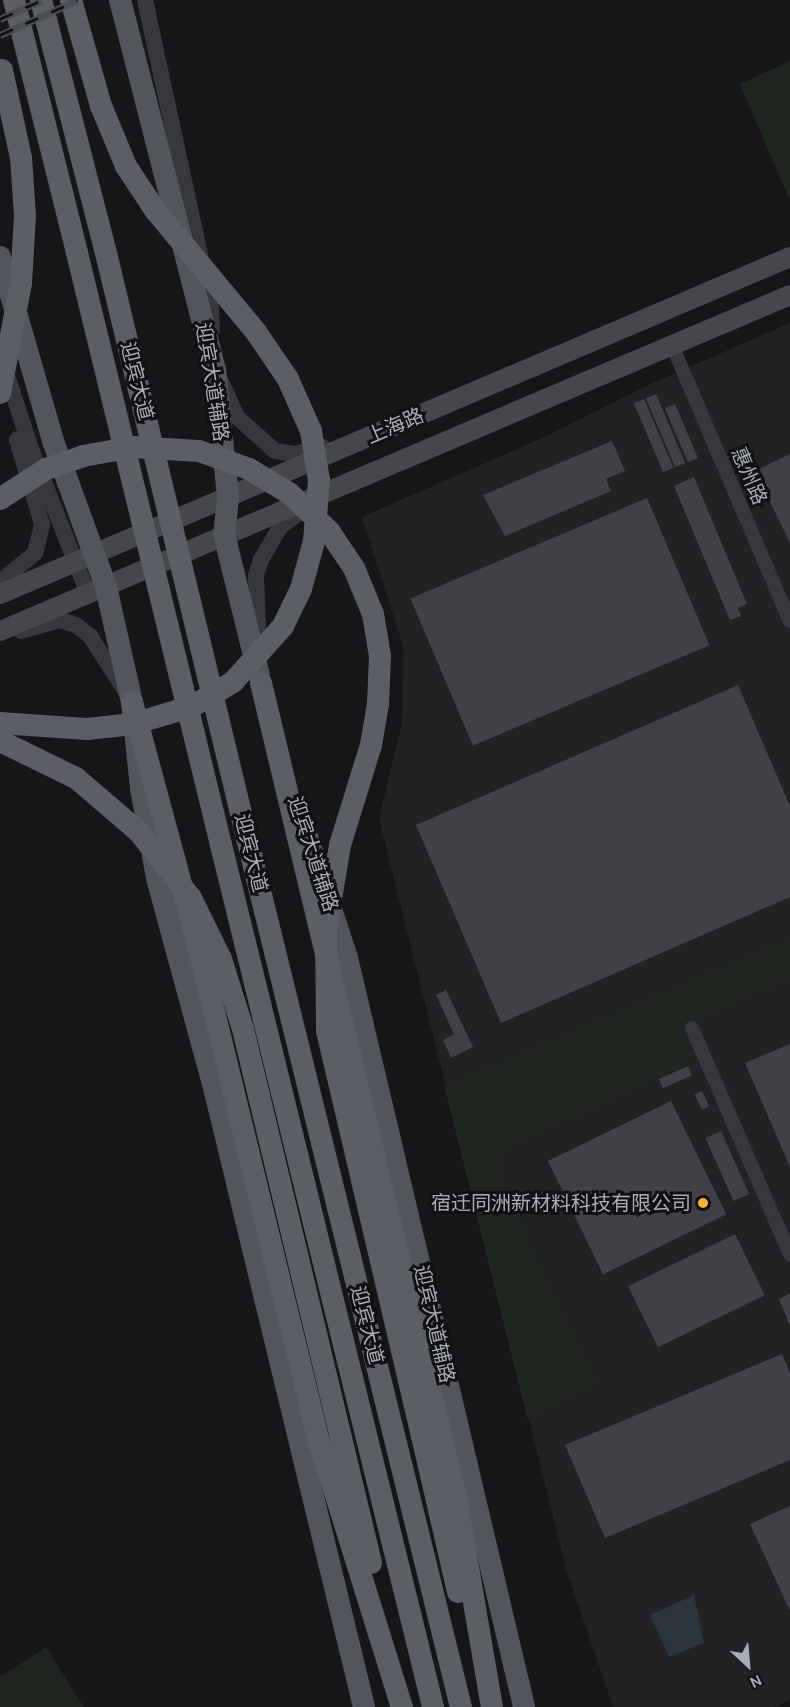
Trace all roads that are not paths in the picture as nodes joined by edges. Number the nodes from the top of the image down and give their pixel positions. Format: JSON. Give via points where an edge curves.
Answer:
{"nodes":[{"id":1,"x":14,"y":0,"type":"edge"},
{"id":2,"x":41,"y":0,"type":"edge"},
{"id":3,"x":70,"y":0,"type":"edge"},
{"id":4,"x":120,"y":0,"type":"edge"},
{"id":5,"x":145,"y":0,"type":"edge"},
{"id":6,"x":1,"y":65,"type":"edge"},
{"id":7,"x":0,"y":257,"type":"edge"},
{"id":8,"x":790,"y":257,"type":"edge"},
{"id":9,"x":790,"y":295,"type":"edge"},
{"id":10,"x":672,"y":345,"type":"junction"},
{"id":11,"x":0,"y":348,"type":"edge"},
{"id":12,"x":214,"y":369,"type":"junction"},
{"id":13,"x":0,"y":382,"type":"edge"},
{"id":14,"x":0,"y":393,"type":"edge"},
{"id":15,"x":462,"y":397,"type":"junction"},
{"id":16,"x":475,"y":428,"type":"junction"},
{"id":17,"x":228,"y":498,"type":"junction"},
{"id":18,"x":0,"y":499,"type":"edge"},
{"id":19,"x":305,"y":508,"type":"junction"},
{"id":20,"x":224,"y":534,"type":"junction"},
{"id":21,"x":85,"y":560,"type":"junction"},
{"id":22,"x":0,"y":582,"type":"edge"},
{"id":23,"x":97,"y":590,"type":"junction"},
{"id":24,"x":0,"y":594,"type":"edge"},
{"id":25,"x":790,"y":621,"type":"edge"},
{"id":26,"x":0,"y":631,"type":"edge"},
{"id":27,"x":0,"y":638,"type":"edge"},
{"id":28,"x":261,"y":683,"type":"junction"},
{"id":29,"x":132,"y":702,"type":"junction"},
{"id":30,"x":0,"y":723,"type":"edge"},
{"id":31,"x":0,"y":741,"type":"edge"},
{"id":32,"x":692,"y":1028,"type":"dead end"},
{"id":33,"x":790,"y":1255,"type":"edge"},
{"id":34,"x":364,"y":1707,"type":"edge"},
{"id":35,"x":404,"y":1707,"type":"edge"},
{"id":36,"x":433,"y":1707,"type":"edge"},
{"id":37,"x":461,"y":1707,"type":"edge"},
{"id":38,"x":484,"y":1707,"type":"edge"},
{"id":39,"x":492,"y":1707,"type":"edge"},
{"id":40,"x":524,"y":1707,"type":"edge"}],
"edges":[{"from":1,"to":36,"type":"highway","name":"迎宾大道","bridge":true},
{"from":2,"to":37,"type":"highway","name":"迎宾大道","bridge":true},
{"from":3,"to":30,"type":"highway","bridge":true,"via":[[101,106],[126,166],[155,210],[256,332],[288,379],[311,431],[319,480],[314,541],[301,589],[283,626],[233,682],[193,706],[133,724],[87,729]]},
{"from":4,"to":12,"type":"main road","name":"迎宾大道辅路"},
{"from":5,"to":12,"type":"street","via":[[211,305]]},
{"from":6,"to":14,"type":"highway","bridge":true,"via":[[21,158],[25,216],[21,283]]},
{"from":7,"to":21,"type":"main road"},
{"from":8,"to":15,"type":"main road","name":"上海路"},
{"from":9,"to":10,"type":"main road","name":"上海路"},
{"from":10,"to":16,"type":"main road","name":"上海路"},
{"from":10,"to":25,"type":"street","name":"惠州路"},
{"from":11,"to":21,"type":"street","via":[[30,446]]},
{"from":12,"to":15,"type":"street","via":[[237,417],[256,437],[275,451],[295,454]]},
{"from":12,"to":17,"type":"main road","name":"迎宾大道辅路"},
{"from":13,"to":22,"type":"street","via":[[42,524],[35,553]]},
{"from":15,"to":17,"type":"main road","name":"上海路"},
{"from":16,"to":19,"type":"street","via":[[431,454]]},
{"from":16,"to":20,"type":"main road","name":"上海路"},
{"from":17,"to":20,"type":"main road","name":"迎宾大道辅路"},
{"from":17,"to":21,"type":"main road","name":"上海路"},
{"from":18,"to":19,"type":"highway","bridge":true,"via":[[46,469],[83,456],[164,446],[199,451],[249,469],[289,493]]},
{"from":19,"to":28,"type":"street","via":[[280,527],[256,576]]},
{"from":19,"to":38,"type":"highway","bridge":true,"via":[[329,531],[354,568],[373,614],[380,656],[371,746],[340,845],[326,929],[327,1031]]},
{"from":20,"to":23,"type":"main road","name":"上海路"},
{"from":20,"to":28,"type":"main road","name":"迎宾大道辅路"},
{"from":21,"to":23,"type":"main road"},
{"from":21,"to":24,"type":"main road","name":"上海路"},
{"from":23,"to":26,"type":"main road","name":"上海路"},
{"from":23,"to":29,"type":"main road"},
{"from":27,"to":29,"type":"street","via":[[59,620],[76,625],[90,636]]},
{"from":28,"to":39,"type":"highway","via":[[456,1497]]},
{"from":28,"to":40,"type":"main road","name":"迎宾大道辅路","via":[[347,958]]},
{"from":29,"to":34,"type":"main road","via":[[141,788],[157,878],[214,1092]]},
{"from":29,"to":35,"type":"highway","via":[[203,966],[319,1441]]},
{"from":31,"to":35,"type":"highway","bridge":true,"via":[[76,778],[139,832],[191,898],[221,959],[243,1029]]},
{"from":32,"to":33,"type":"street"}]}
